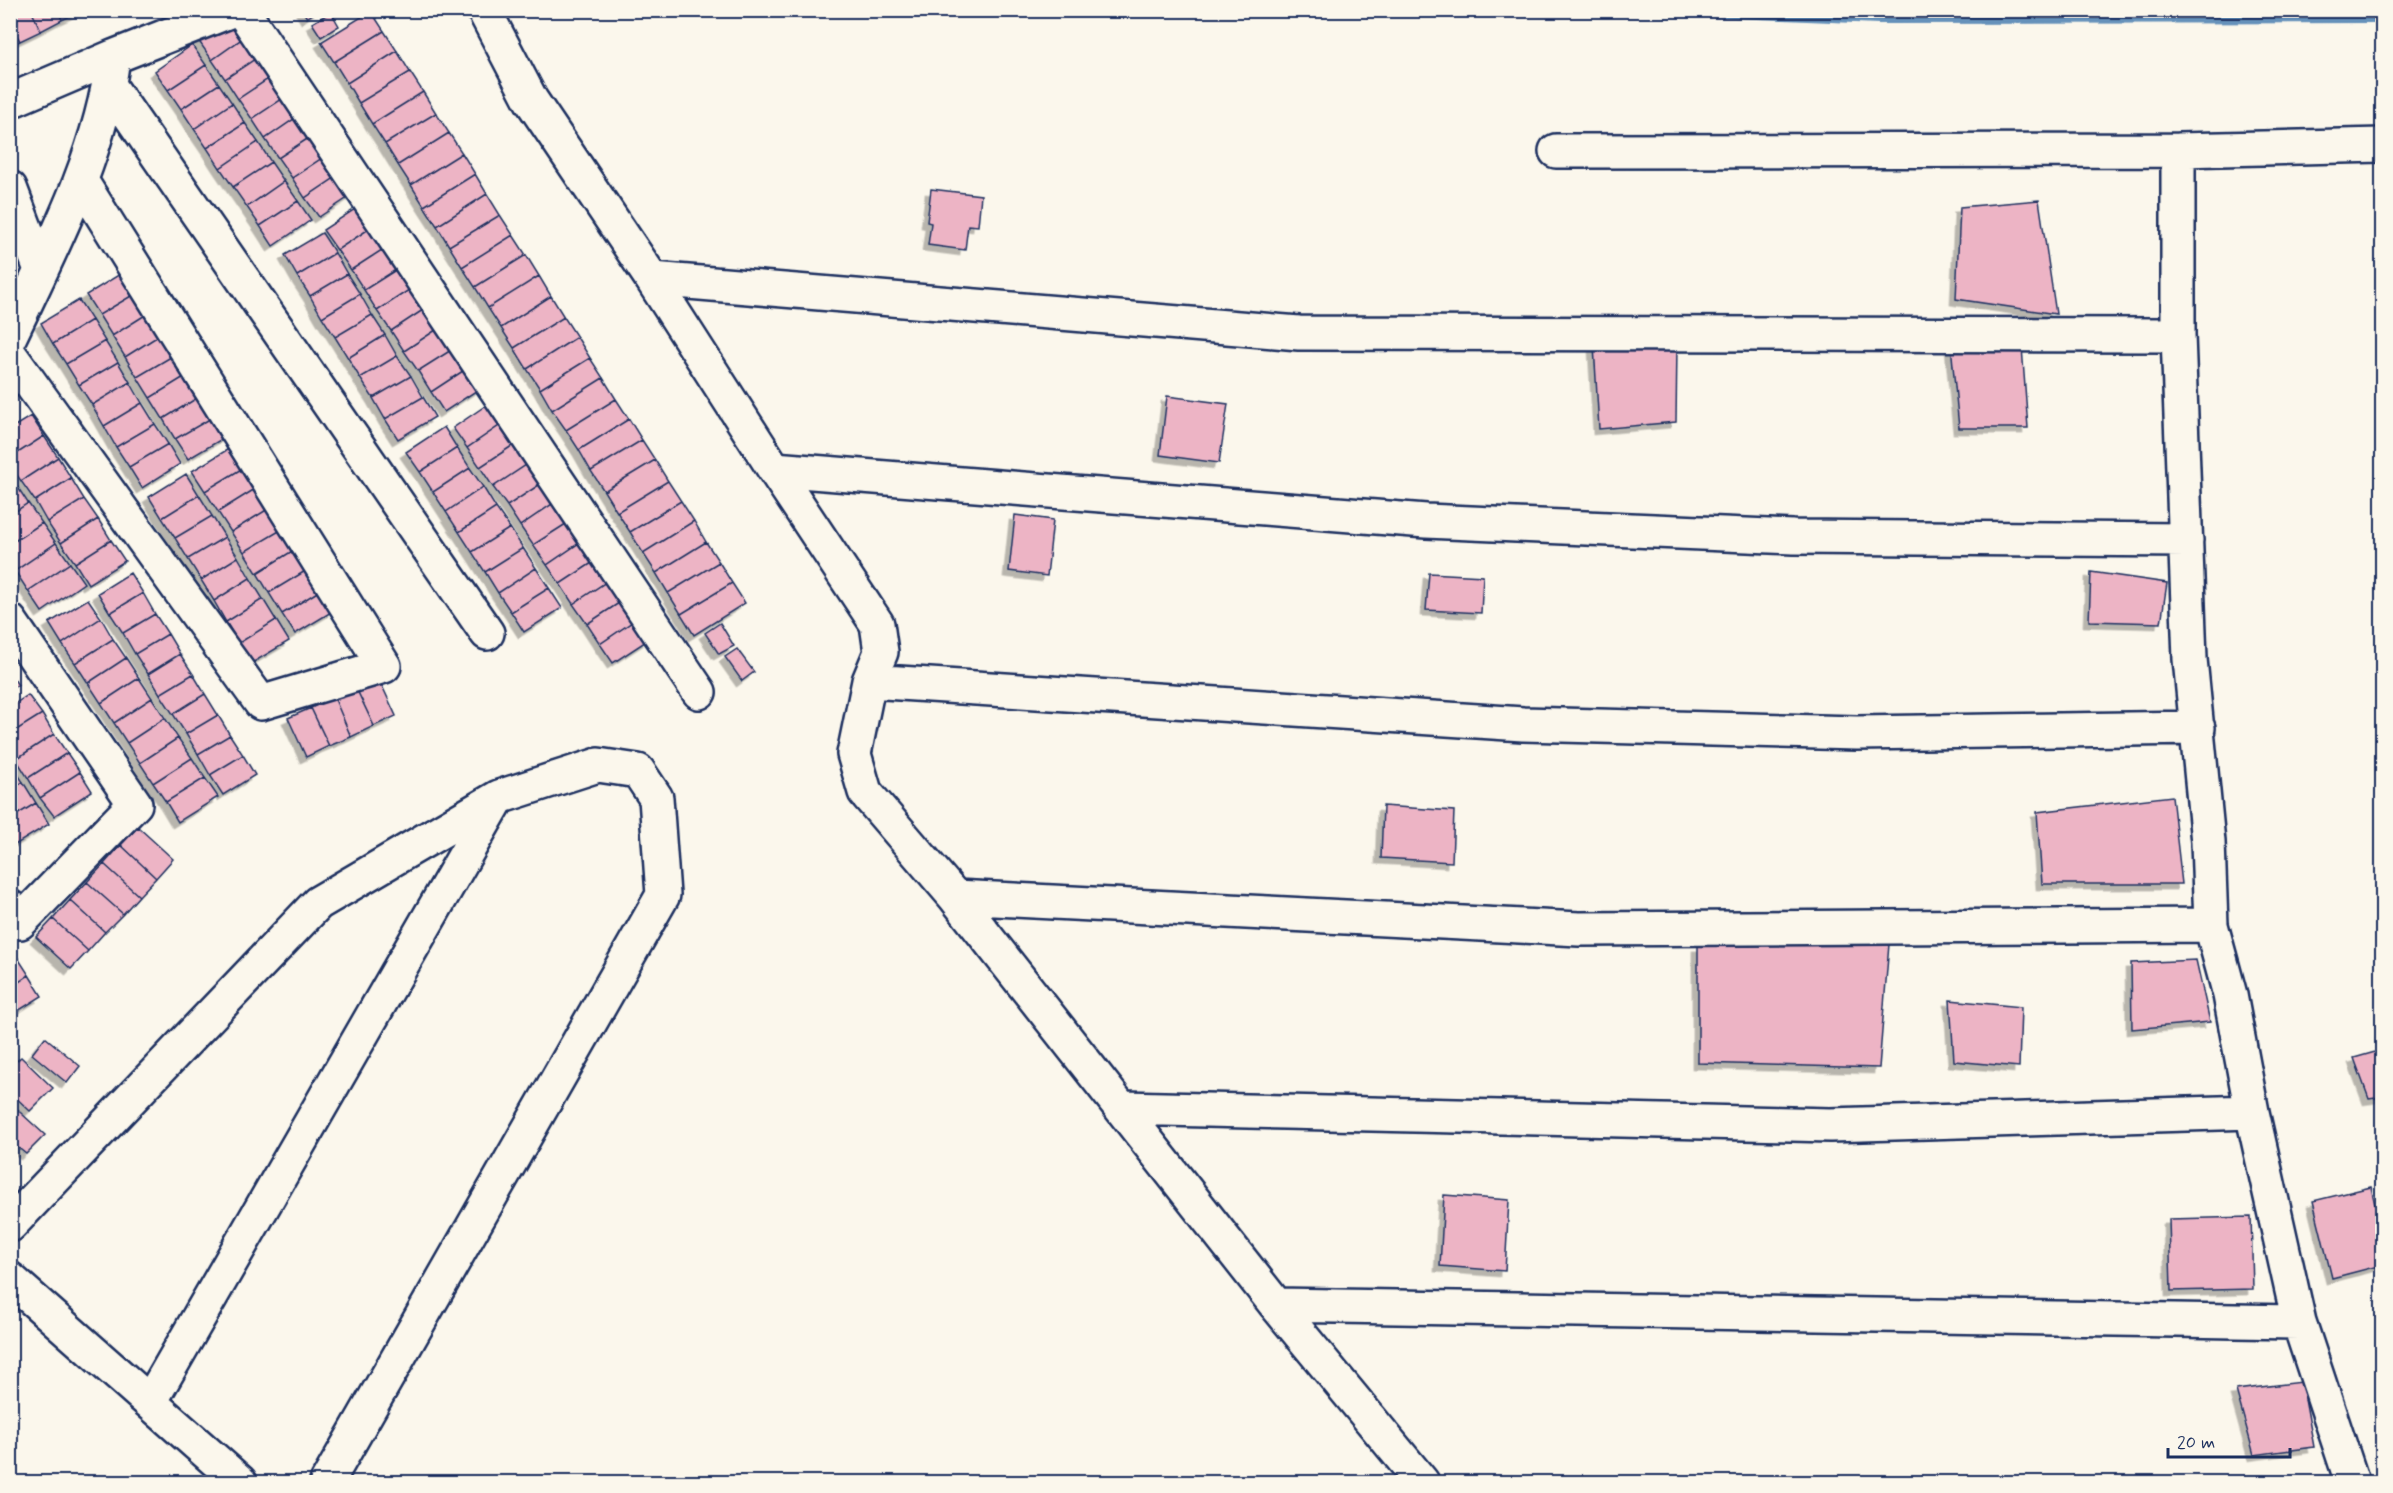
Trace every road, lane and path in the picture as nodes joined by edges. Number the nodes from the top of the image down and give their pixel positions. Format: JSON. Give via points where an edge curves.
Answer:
{"nodes":[{"id":1,"x":232,"y":10,"type":"edge"},
{"id":2,"x":242,"y":10,"type":"edge"},
{"id":3,"x":484,"y":10,"type":"edge"},
{"id":4,"x":111,"y":71,"type":"junction"},
{"id":5,"x":10,"y":101,"type":"edge"},
{"id":6,"x":2382,"y":145,"type":"edge"},
{"id":7,"x":2178,"y":150,"type":"junction"},
{"id":8,"x":1556,"y":151,"type":"dead end"},
{"id":9,"x":81,"y":181,"type":"junction"},
{"id":10,"x":10,"y":188,"type":"edge"},
{"id":11,"x":41,"y":270,"type":"junction"},
{"id":12,"x":652,"y":279,"type":"junction"},
{"id":13,"x":2178,"y":335,"type":"junction"},
{"id":14,"x":10,"y":336,"type":"edge"},
{"id":15,"x":10,"y":355,"type":"edge"},
{"id":16,"x":774,"y":469,"type":"junction"},
{"id":17,"x":2186,"y":540,"type":"junction"},
{"id":18,"x":10,"y":621,"type":"edge"},
{"id":19,"x":487,"y":633,"type":"dead end"},
{"id":20,"x":869,"y":681,"type":"junction"},
{"id":21,"x":699,"y":692,"type":"dead end"},
{"id":22,"x":2198,"y":728,"type":"junction"},
{"id":23,"x":499,"y":797,"type":"junction"},
{"id":24,"x":955,"y":897,"type":"junction"},
{"id":25,"x":10,"y":908,"type":"edge"},
{"id":26,"x":2211,"y":925,"type":"junction"},
{"id":27,"x":1122,"y":1108,"type":"junction"},
{"id":28,"x":2252,"y":1112,"type":"junction"},
{"id":29,"x":10,"y":1226,"type":"edge"},
{"id":30,"x":10,"y":1279,"type":"edge"},
{"id":31,"x":1276,"y":1305,"type":"junction"},
{"id":32,"x":2299,"y":1322,"type":"junction"},
{"id":33,"x":150,"y":1402,"type":"junction"},
{"id":34,"x":240,"y":1482,"type":"edge"},
{"id":35,"x":327,"y":1482,"type":"edge"},
{"id":36,"x":1422,"y":1482,"type":"edge"},
{"id":37,"x":2352,"y":1482,"type":"edge"}],
"edges":[{"from":1,"to":4,"type":"street"},
{"from":2,"to":21,"type":"street"},
{"from":3,"to":12,"type":"street","via":[[531,100]]},
{"from":4,"to":5,"type":"street"},
{"from":4,"to":9,"type":"street"},
{"from":4,"to":19,"type":"street"},
{"from":6,"to":7,"type":"street"},
{"from":7,"to":8,"type":"street"},
{"from":7,"to":13,"type":"street"},
{"from":9,"to":11,"type":"street"},
{"from":9,"to":15,"type":"street","via":[[384,666],[261,703]]},
{"from":10,"to":11,"type":"street"},
{"from":11,"to":14,"type":"street"},
{"from":12,"to":13,"type":"street","via":[[1299,333]]},
{"from":12,"to":16,"type":"street"},
{"from":13,"to":17,"type":"street"},
{"from":16,"to":17,"type":"street","via":[[1426,521],[1793,537]]},
{"from":16,"to":20,"type":"street","via":[[877,624],[881,652]]},
{"from":17,"to":22,"type":"street","via":[[2190,658]]},
{"from":18,"to":25,"type":"street","via":[[135,804],[20,922]]},
{"from":20,"to":22,"type":"street","via":[[1523,724],[1857,733]]},
{"from":20,"to":24,"type":"street","via":[[854,753],[865,792]]},
{"from":22,"to":26,"type":"street"},
{"from":23,"to":29,"type":"street","via":[[318,903]]},
{"from":23,"to":33,"type":"street"},
{"from":23,"to":35,"type":"street","via":[[598,765],[638,771],[656,798],[663,895]]},
{"from":24,"to":26,"type":"street","via":[[1579,929]]},
{"from":24,"to":27,"type":"street"},
{"from":26,"to":28,"type":"street","via":[[2230,995]]},
{"from":27,"to":28,"type":"street","via":[[1830,1125]]},
{"from":27,"to":31,"type":"street"},
{"from":28,"to":32,"type":"street"},
{"from":30,"to":33,"type":"street"},
{"from":31,"to":32,"type":"street"},
{"from":31,"to":36,"type":"street"},
{"from":32,"to":37,"type":"street"},
{"from":33,"to":34,"type":"street"}]}
